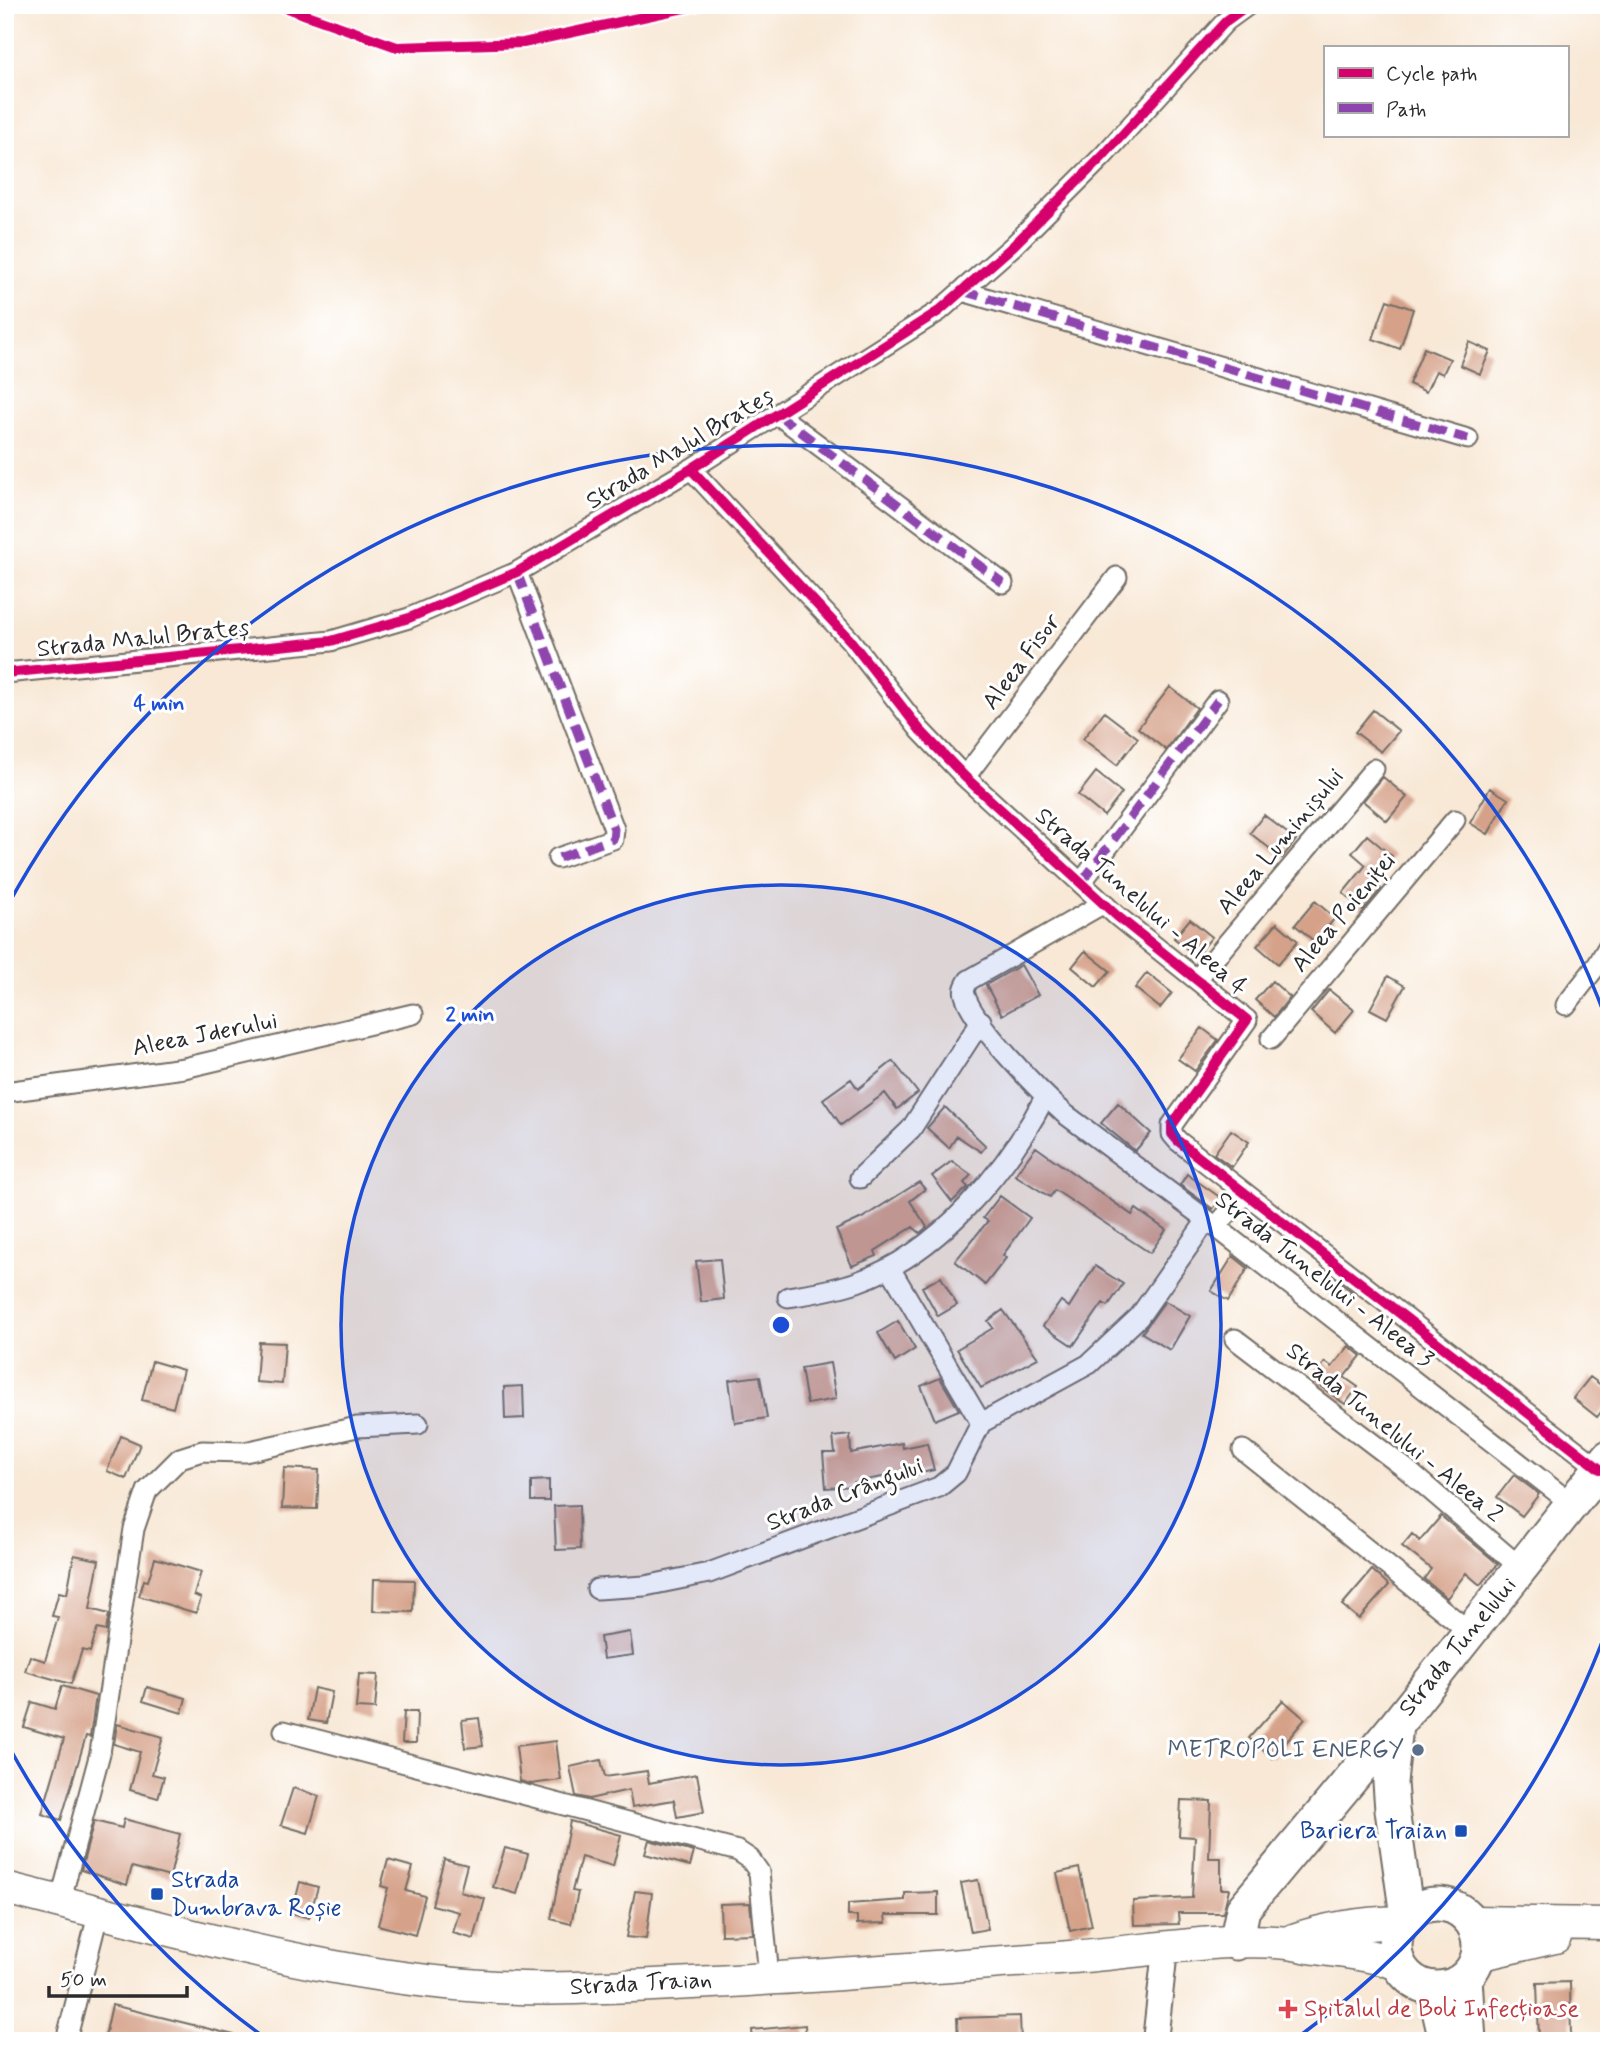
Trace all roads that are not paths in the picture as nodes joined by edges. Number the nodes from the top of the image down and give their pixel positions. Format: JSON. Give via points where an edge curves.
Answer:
{"nodes":[{"id":1,"x":1248,"y":5,"type":"edge"},
{"id":2,"x":962,"y":291,"type":"junction"},
{"id":3,"x":777,"y":414,"type":"junction"},
{"id":4,"x":1468,"y":439,"type":"dead end"},
{"id":5,"x":691,"y":469,"type":"junction"},
{"id":6,"x":517,"y":572,"type":"junction"},
{"id":7,"x":1117,"y":577,"type":"dead end"},
{"id":8,"x":1003,"y":583,"type":"dead end"},
{"id":9,"x":5,"y":674,"type":"edge"},
{"id":10,"x":1218,"y":700,"type":"dead end"},
{"id":11,"x":1374,"y":769,"type":"dead end"},
{"id":12,"x":965,"y":776,"type":"junction"},
{"id":13,"x":1455,"y":820,"type":"dead end"},
{"id":14,"x":558,"y":858,"type":"dead end"},
{"id":15,"x":1081,"y":883,"type":"junction"},
{"id":16,"x":1104,"y":903,"type":"junction"},
{"id":17,"x":1609,"y":945,"type":"edge"},
{"id":18,"x":1197,"y":979,"type":"junction"},
{"id":19,"x":1566,"y":1005,"type":"dead end"},
{"id":20,"x":413,"y":1014,"type":"dead end"},
{"id":21,"x":981,"y":1021,"type":"junction"},
{"id":22,"x":1271,"y":1039,"type":"dead end"},
{"id":23,"x":5,"y":1092,"type":"edge"},
{"id":24,"x":1045,"y":1097,"type":"junction"},
{"id":25,"x":860,"y":1178,"type":"dead end"},
{"id":26,"x":1245,"y":1193,"type":"junction"},
{"id":27,"x":1211,"y":1223,"type":"junction"},
{"id":28,"x":890,"y":1268,"type":"junction"},
{"id":29,"x":788,"y":1297,"type":"dead end"},
{"id":30,"x":1235,"y":1339,"type":"dead end"},
{"id":31,"x":981,"y":1423,"type":"junction"},
{"id":32,"x":418,"y":1424,"type":"dead end"},
{"id":33,"x":1243,"y":1450,"type":"dead end"},
{"id":34,"x":1604,"y":1463,"type":"edge"},
{"id":35,"x":1572,"y":1504,"type":"junction"},
{"id":36,"x":1521,"y":1567,"type":"junction"},
{"id":37,"x":597,"y":1589,"type":"dead end"},
{"id":38,"x":1470,"y":1632,"type":"junction"},
{"id":39,"x":1396,"y":1725,"type":"junction"},
{"id":40,"x":284,"y":1731,"type":"dead end"},
{"id":41,"x":1402,"y":1868,"type":"junction"},
{"id":42,"x":5,"y":1888,"type":"edge"},
{"id":43,"x":60,"y":1902,"type":"junction"},
{"id":44,"x":1437,"y":1903,"type":"junction"},
{"id":45,"x":99,"y":1911,"type":"junction"},
{"id":46,"x":1405,"y":1919,"type":"junction"},
{"id":47,"x":1473,"y":1922,"type":"junction"},
{"id":48,"x":1609,"y":1925,"type":"edge"},
{"id":49,"x":1236,"y":1943,"type":"junction"},
{"id":50,"x":1287,"y":1943,"type":"junction"},
{"id":51,"x":1165,"y":1950,"type":"junction"},
{"id":52,"x":1399,"y":1964,"type":"junction"},
{"id":53,"x":1471,"y":1966,"type":"junction"},
{"id":54,"x":769,"y":1978,"type":"junction"},
{"id":55,"x":1434,"y":1988,"type":"junction"},
{"id":56,"x":66,"y":2041,"type":"edge"},
{"id":57,"x":1155,"y":2041,"type":"edge"},
{"id":58,"x":1446,"y":2041,"type":"edge"},
{"id":59,"x":1469,"y":2041,"type":"edge"}],
"edges":[{"from":1,"to":2,"type":"street","name":"Strada Malul Brateș","via":[[1226,22],[1085,174]]},
{"from":2,"to":3,"type":"street","name":"Strada Malul Brateș","via":[[939,311]]},
{"from":2,"to":4,"type":"street"},
{"from":3,"to":5,"type":"street","name":"Strada Malul Brateș"},
{"from":3,"to":8,"type":"street"},
{"from":5,"to":6,"type":"street","name":"Strada Malul Brateș"},
{"from":5,"to":12,"type":"street","name":"Strada Tunelului - Aleea 4","via":[[850,640],[920,730]]},
{"from":6,"to":9,"type":"street","name":"Strada Malul Brateș","via":[[409,618],[331,641]]},
{"from":6,"to":14,"type":"street","via":[[614,829],[605,844]]},
{"from":7,"to":12,"type":"street","name":"Aleea Fisor"},
{"from":10,"to":15,"type":"street"},
{"from":11,"to":18,"type":"street","name":"Aleea Luminișului"},
{"from":12,"to":15,"type":"street","name":"Strada Tunelului - Aleea 4"},
{"from":13,"to":22,"type":"street","name":"Aleea Poieniței"},
{"from":15,"to":16,"type":"street","name":"Strada Tunelului - Aleea 4"},
{"from":16,"to":18,"type":"street","name":"Strada Tunelului - Aleea 4"},
{"from":16,"to":21,"type":"street","name":"Strada Tunelului - Aleea 3","via":[[969,980],[965,995]]},
{"from":17,"to":19,"type":"street"},
{"from":18,"to":26,"type":"street","name":"Strada Tunelului - Aleea 4","via":[[1247,1020],[1172,1125],[1172,1134]]},
{"from":20,"to":23,"type":"street","name":"Aleea Jderului","via":[[184,1068]]},
{"from":21,"to":24,"type":"street","name":"Strada Tunelului - Aleea 3"},
{"from":21,"to":25,"type":"street","via":[[911,1129]]},
{"from":24,"to":27,"type":"street","name":"Strada Tunelului - Aleea 3"},
{"from":24,"to":28,"type":"street","via":[[1007,1161],[976,1198]]},
{"from":26,"to":27,"type":"street"},
{"from":26,"to":34,"type":"street","name":"Strada Tunelului - Aleea 4"},
{"from":27,"to":31,"type":"street","via":[[1139,1317],[1089,1364]]},
{"from":27,"to":35,"type":"street","name":"Strada Tunelului - Aleea 3"},
{"from":28,"to":29,"type":"street","via":[[833,1290]]},
{"from":28,"to":31,"type":"street"},
{"from":30,"to":36,"type":"street","name":"Strada Tunelului - Aleea 2","via":[[1406,1469]]},
{"from":31,"to":37,"type":"street","name":"Strada Crângului","via":[[956,1473],[939,1487],[709,1573],[621,1590]]},
{"from":32,"to":43,"type":"street","via":[[357,1427],[245,1452],[202,1451],[180,1458],[147,1491],[134,1529],[100,1753]]},
{"from":33,"to":38,"type":"street"},
{"from":34,"to":35,"type":"highway","name":"Strada Tunelului"},
{"from":35,"to":36,"type":"highway","name":"Strada Tunelului"},
{"from":36,"to":38,"type":"highway","name":"Strada Tunelului"},
{"from":38,"to":39,"type":"highway","name":"Strada Tunelului"},
{"from":39,"to":41,"type":"highway","name":"Strada Tunelului","via":[[1390,1782]]},
{"from":39,"to":49,"type":"highway","via":[[1243,1909]]},
{"from":40,"to":54,"type":"street","via":[[738,1851],[759,1872]]},
{"from":41,"to":44,"type":"highway"},
{"from":41,"to":46,"type":"highway","name":"Strada Tunelului"},
{"from":42,"to":43,"type":"main road","name":"Strada Traian"},
{"from":43,"to":45,"type":"main road","name":"Strada Traian"},
{"from":44,"to":46,"type":"highway","via":[[1421,1906]]},
{"from":44,"to":47,"type":"highway","via":[[1456,1908]]},
{"from":45,"to":54,"type":"main road","name":"Strada Traian","via":[[247,1949],[401,1978],[575,1988]]},
{"from":45,"to":56,"type":"street"},
{"from":46,"to":50,"type":"main road","name":"Strada Traian","via":[[1320,1930]]},
{"from":46,"to":52,"type":"highway","via":[[1396,1943]]},
{"from":47,"to":48,"type":"main road"},
{"from":47,"to":53,"type":"highway","via":[[1478,1933]]},
{"from":48,"to":53,"type":"main road"},
{"from":49,"to":50,"type":"main road","name":"Strada Traian"},
{"from":49,"to":51,"type":"main road","name":"Strada Traian"},
{"from":50,"to":52,"type":"main road","name":"Strada Traian","via":[[1370,1954]]},
{"from":51,"to":54,"type":"main road","name":"Strada Traian"},
{"from":51,"to":57,"type":"street"},
{"from":52,"to":55,"type":"highway","via":[[1413,1980]]},
{"from":53,"to":55,"type":"highway","via":[[1445,1987]]},
{"from":53,"to":59,"type":"highway"},
{"from":55,"to":58,"type":"highway"}]}
